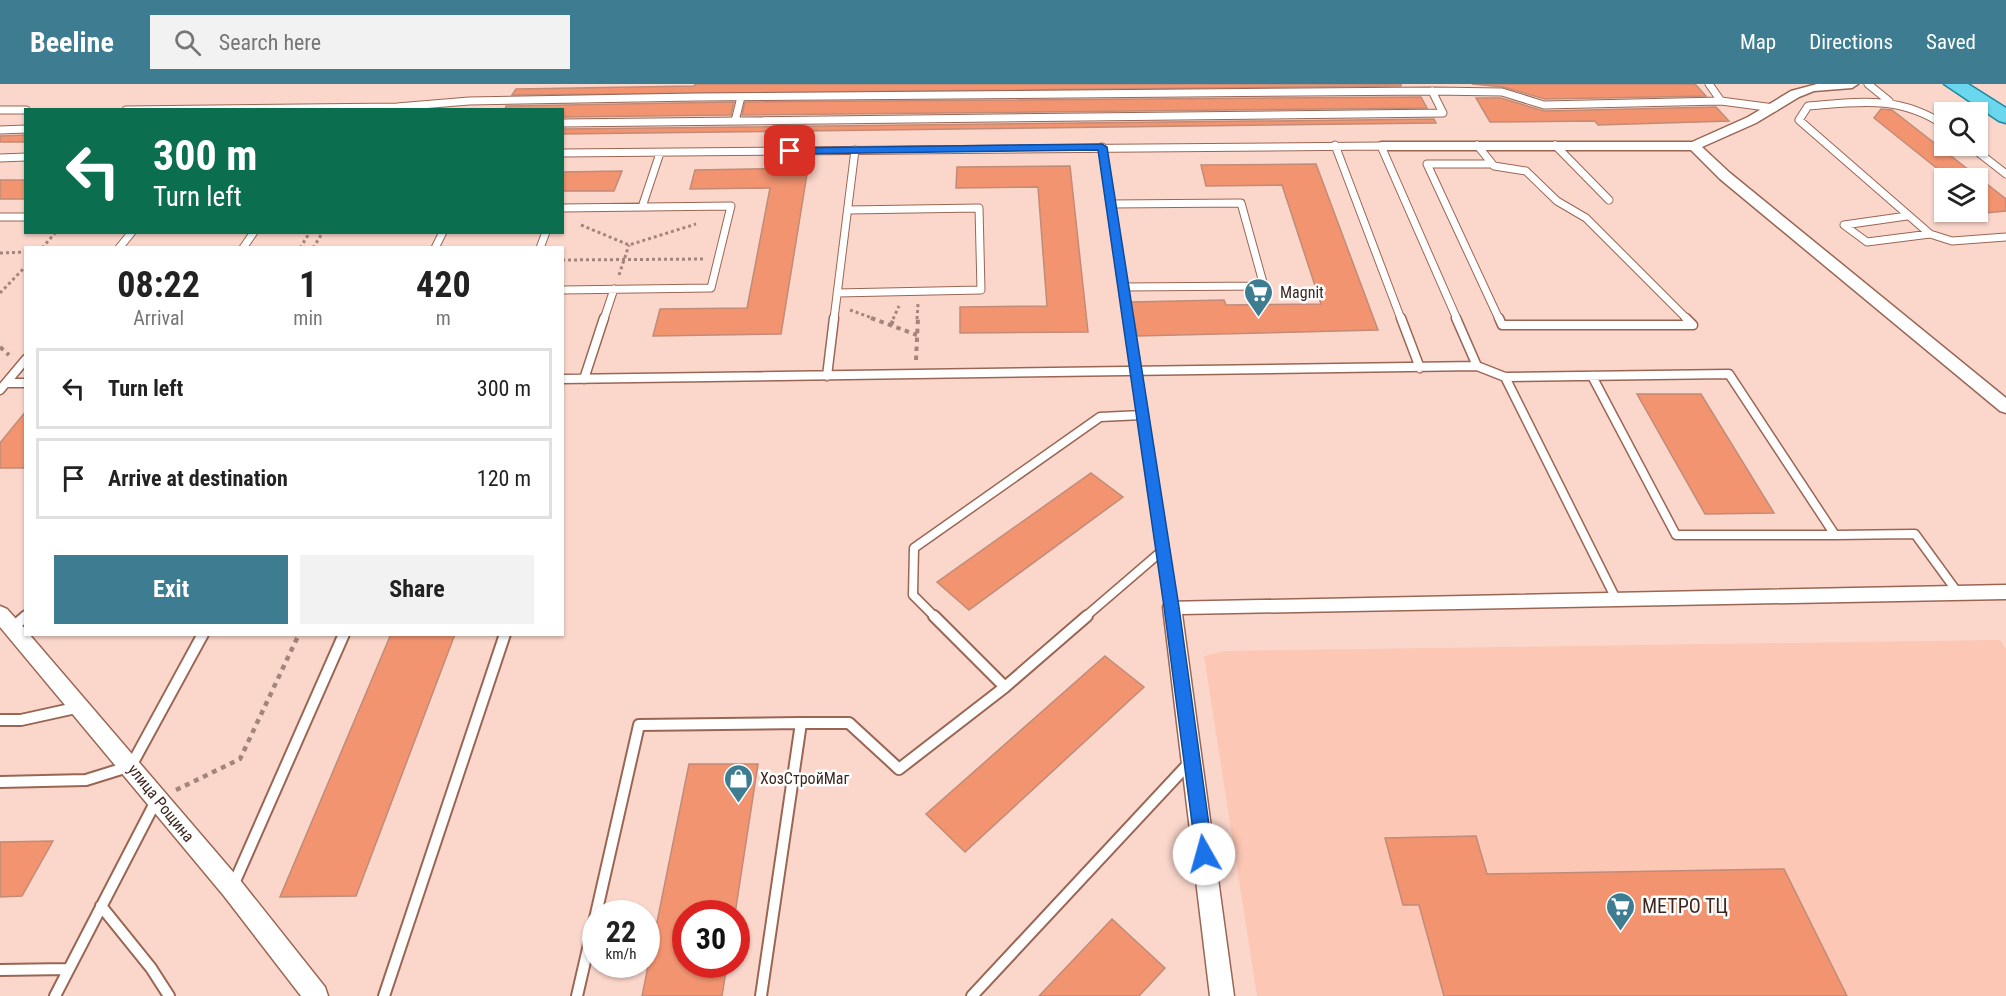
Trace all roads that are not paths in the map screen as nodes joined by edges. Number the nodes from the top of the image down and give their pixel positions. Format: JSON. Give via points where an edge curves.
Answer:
{"nodes":[{"id":1,"x":1709,"y":84,"type":"edge"},
{"id":2,"x":1852,"y":84,"type":"edge"},
{"id":3,"x":1868,"y":84,"type":"edge"},
{"id":4,"x":1954,"y":84,"type":"edge"},
{"id":5,"x":1432,"y":91,"type":"junction"},
{"id":6,"x":741,"y":97,"type":"junction"},
{"id":7,"x":1889,"y":100,"type":"junction"},
{"id":8,"x":1721,"y":101,"type":"junction"},
{"id":9,"x":307,"y":108,"type":"edge"},
{"id":10,"x":1774,"y":108,"type":"junction"},
{"id":11,"x":0,"y":110,"type":"edge"},
{"id":12,"x":24,"y":110,"type":"edge"},
{"id":13,"x":1934,"y":116,"type":"edge"},
{"id":14,"x":2006,"y":117,"type":"edge"},
{"id":15,"x":735,"y":121,"type":"junction"},
{"id":16,"x":564,"y":123,"type":"edge"},
{"id":17,"x":24,"y":129,"type":"edge"},
{"id":18,"x":0,"y":130,"type":"edge"},
{"id":19,"x":1335,"y":145,"type":"junction"},
{"id":20,"x":1555,"y":145,"type":"junction"},
{"id":21,"x":1381,"y":146,"type":"junction"},
{"id":22,"x":1477,"y":146,"type":"junction"},
{"id":23,"x":1694,"y":146,"type":"junction"},
{"id":24,"x":1102,"y":147,"type":"junction"},
{"id":25,"x":855,"y":150,"type":"junction"},
{"id":26,"x":564,"y":153,"type":"edge"},
{"id":27,"x":660,"y":153,"type":"junction"},
{"id":28,"x":1984,"y":156,"type":"edge"},
{"id":29,"x":24,"y":157,"type":"edge"},
{"id":30,"x":0,"y":158,"type":"edge"},
{"id":31,"x":1489,"y":164,"type":"junction"},
{"id":32,"x":2006,"y":174,"type":"edge"},
{"id":33,"x":1609,"y":200,"type":"dead end"},
{"id":34,"x":1110,"y":204,"type":"junction"},
{"id":35,"x":642,"y":207,"type":"junction"},
{"id":36,"x":564,"y":208,"type":"edge"},
{"id":37,"x":848,"y":210,"type":"junction"},
{"id":38,"x":1907,"y":216,"type":"junction"},
{"id":39,"x":0,"y":217,"type":"edge"},
{"id":40,"x":24,"y":217,"type":"edge"},
{"id":41,"x":130,"y":234,"type":"edge"},
{"id":42,"x":1930,"y":234,"type":"junction"},
{"id":43,"x":2006,"y":237,"type":"edge"},
{"id":44,"x":121,"y":246,"type":"edge"},
{"id":45,"x":1123,"y":287,"type":"junction"},
{"id":46,"x":564,"y":290,"type":"edge"},
{"id":47,"x":614,"y":290,"type":"junction"},
{"id":48,"x":837,"y":293,"type":"junction"},
{"id":49,"x":24,"y":361,"type":"edge"},
{"id":50,"x":1477,"y":366,"type":"junction"},
{"id":51,"x":1420,"y":368,"type":"junction"},
{"id":52,"x":1136,"y":372,"type":"junction"},
{"id":53,"x":827,"y":376,"type":"junction"},
{"id":54,"x":1592,"y":376,"type":"junction"},
{"id":55,"x":1505,"y":377,"type":"junction"},
{"id":56,"x":584,"y":379,"type":"junction"},
{"id":57,"x":564,"y":380,"type":"edge"},
{"id":58,"x":24,"y":382,"type":"edge"},
{"id":59,"x":3,"y":386,"type":"edge"},
{"id":60,"x":2006,"y":407,"type":"edge"},
{"id":61,"x":1142,"y":415,"type":"junction"},
{"id":62,"x":1835,"y":535,"type":"junction"},
{"id":63,"x":1163,"y":550,"type":"junction"},
{"id":64,"x":2006,"y":592,"type":"edge"},
{"id":65,"x":1958,"y":593,"type":"junction"},
{"id":66,"x":1616,"y":599,"type":"junction"},
{"id":67,"x":1172,"y":607,"type":"junction"},
{"id":68,"x":13,"y":619,"type":"edge"},
{"id":69,"x":24,"y":633,"type":"edge"},
{"id":70,"x":26,"y":636,"type":"edge"},
{"id":71,"x":201,"y":636,"type":"edge"},
{"id":72,"x":343,"y":636,"type":"edge"},
{"id":73,"x":503,"y":636,"type":"edge"},
{"id":74,"x":1005,"y":687,"type":"junction"},
{"id":75,"x":80,"y":707,"type":"junction"},
{"id":76,"x":0,"y":720,"type":"edge"},
{"id":77,"x":801,"y":723,"type":"junction"},
{"id":78,"x":1192,"y":759,"type":"junction"},
{"id":79,"x":131,"y":766,"type":"junction"},
{"id":80,"x":0,"y":782,"type":"edge"},
{"id":81,"x":157,"y":799,"type":"junction"},
{"id":82,"x":232,"y":888,"type":"junction"},
{"id":83,"x":599,"y":900,"type":"edge"},
{"id":84,"x":101,"y":906,"type":"junction"},
{"id":85,"x":68,"y":969,"type":"junction"},
{"id":86,"x":0,"y":970,"type":"edge"},
{"id":87,"x":582,"y":974,"type":"edge"},
{"id":88,"x":55,"y":996,"type":"edge"},
{"id":89,"x":169,"y":996,"type":"edge"},
{"id":90,"x":316,"y":996,"type":"edge"},
{"id":91,"x":384,"y":996,"type":"edge"},
{"id":92,"x":577,"y":996,"type":"edge"},
{"id":93,"x":761,"y":996,"type":"edge"},
{"id":94,"x":972,"y":996,"type":"edge"},
{"id":95,"x":1222,"y":996,"type":"edge"}],
"edges":[{"from":1,"to":8,"type":"lane"},
{"from":2,"to":10,"type":"street","via":[[1812,87]]},
{"from":3,"to":7,"type":"lane"},
{"from":4,"to":14,"type":"main road"},
{"from":5,"to":6,"type":"lane"},
{"from":5,"to":8,"type":"lane","via":[[1502,92],[1544,105]]},
{"from":5,"to":15,"type":"lane","via":[[1443,113]]},
{"from":6,"to":9,"type":"lane"},
{"from":6,"to":15,"type":"lane"},
{"from":7,"to":13,"type":"lane"},
{"from":7,"to":38,"type":"lane","via":[[1808,106],[1799,120]]},
{"from":8,"to":10,"type":"lane"},
{"from":10,"to":23,"type":"street"},
{"from":11,"to":12,"type":"lane"},
{"from":15,"to":16,"type":"lane"},
{"from":17,"to":18,"type":"lane"},
{"from":19,"to":21,"type":"lane"},
{"from":19,"to":24,"type":"lane"},
{"from":19,"to":51,"type":"lane"},
{"from":20,"to":22,"type":"street"},
{"from":20,"to":23,"type":"street"},
{"from":20,"to":33,"type":"lane"},
{"from":21,"to":22,"type":"street"},
{"from":21,"to":50,"type":"lane"},
{"from":22,"to":31,"type":"lane"},
{"from":23,"to":60,"type":"street","via":[[1725,176]]},
{"from":24,"to":25,"type":"lane"},
{"from":24,"to":34,"type":"lane"},
{"from":25,"to":27,"type":"lane"},
{"from":25,"to":37,"type":"lane"},
{"from":26,"to":27,"type":"lane"},
{"from":27,"to":35,"type":"lane"},
{"from":28,"to":32,"type":"lane"},
{"from":29,"to":30,"type":"lane"},
{"from":31,"to":31,"type":"lane","via":[[1427,164],[1502,325],[1693,325],[1586,218],[1557,201],[1530,173]]},
{"from":34,"to":45,"type":"lane"},
{"from":34,"to":45,"type":"lane","via":[[1241,203],[1264,286]]},
{"from":35,"to":36,"type":"lane"},
{"from":35,"to":47,"type":"lane","via":[[731,206],[711,288]]},
{"from":37,"to":48,"type":"lane"},
{"from":37,"to":48,"type":"lane","via":[[979,208],[981,290]]},
{"from":38,"to":42,"type":"lane"},
{"from":38,"to":42,"type":"lane","via":[[1844,225],[1867,242]]},
{"from":39,"to":40,"type":"lane"},
{"from":41,"to":44,"type":"lane"},
{"from":42,"to":43,"type":"lane","via":[[1952,241]]},
{"from":45,"to":52,"type":"lane"},
{"from":46,"to":47,"type":"lane"},
{"from":47,"to":56,"type":"lane"},
{"from":48,"to":53,"type":"lane"},
{"from":49,"to":59,"type":"lane"},
{"from":50,"to":51,"type":"lane"},
{"from":50,"to":55,"type":"lane"},
{"from":51,"to":52,"type":"lane"},
{"from":52,"to":53,"type":"lane"},
{"from":52,"to":61,"type":"lane"},
{"from":53,"to":56,"type":"lane"},
{"from":54,"to":55,"type":"lane"},
{"from":54,"to":62,"type":"lane","via":[[1729,374]]},
{"from":54,"to":62,"type":"lane","via":[[1676,535]]},
{"from":55,"to":66,"type":"lane"},
{"from":56,"to":57,"type":"lane"},
{"from":58,"to":59,"type":"lane"},
{"from":61,"to":63,"type":"lane"},
{"from":61,"to":74,"type":"lane","via":[[1100,417],[914,548],[913,595]]},
{"from":62,"to":65,"type":"lane","via":[[1915,534]]},
{"from":63,"to":67,"type":"lane"},
{"from":63,"to":74,"type":"lane"},
{"from":64,"to":65,"type":"street"},
{"from":65,"to":66,"type":"street"},
{"from":66,"to":67,"type":"street"},
{"from":67,"to":78,"type":"street"},
{"from":68,"to":69,"type":"street","name":"улица Рощина"},
{"from":70,"to":75,"type":"street","name":"улица Рощина"},
{"from":71,"to":79,"type":"lane"},
{"from":72,"to":82,"type":"lane"},
{"from":73,"to":91,"type":"lane"},
{"from":74,"to":77,"type":"lane","via":[[899,769],[849,723]]},
{"from":75,"to":76,"type":"lane","via":[[21,720]]},
{"from":75,"to":79,"type":"street","name":"улица Рощина"},
{"from":77,"to":83,"type":"lane","via":[[639,725]]},
{"from":77,"to":93,"type":"lane"},
{"from":78,"to":94,"type":"lane"},
{"from":78,"to":95,"type":"street"},
{"from":79,"to":80,"type":"lane","via":[[86,780]]},
{"from":79,"to":81,"type":"street","name":"улица Рощина"},
{"from":81,"to":82,"type":"street","name":"улица Рощина"},
{"from":81,"to":84,"type":"lane"},
{"from":82,"to":90,"type":"street","name":"улица Рощина"},
{"from":84,"to":85,"type":"lane"},
{"from":84,"to":89,"type":"lane"},
{"from":85,"to":86,"type":"lane"},
{"from":85,"to":88,"type":"lane"},
{"from":87,"to":92,"type":"lane"}]}
